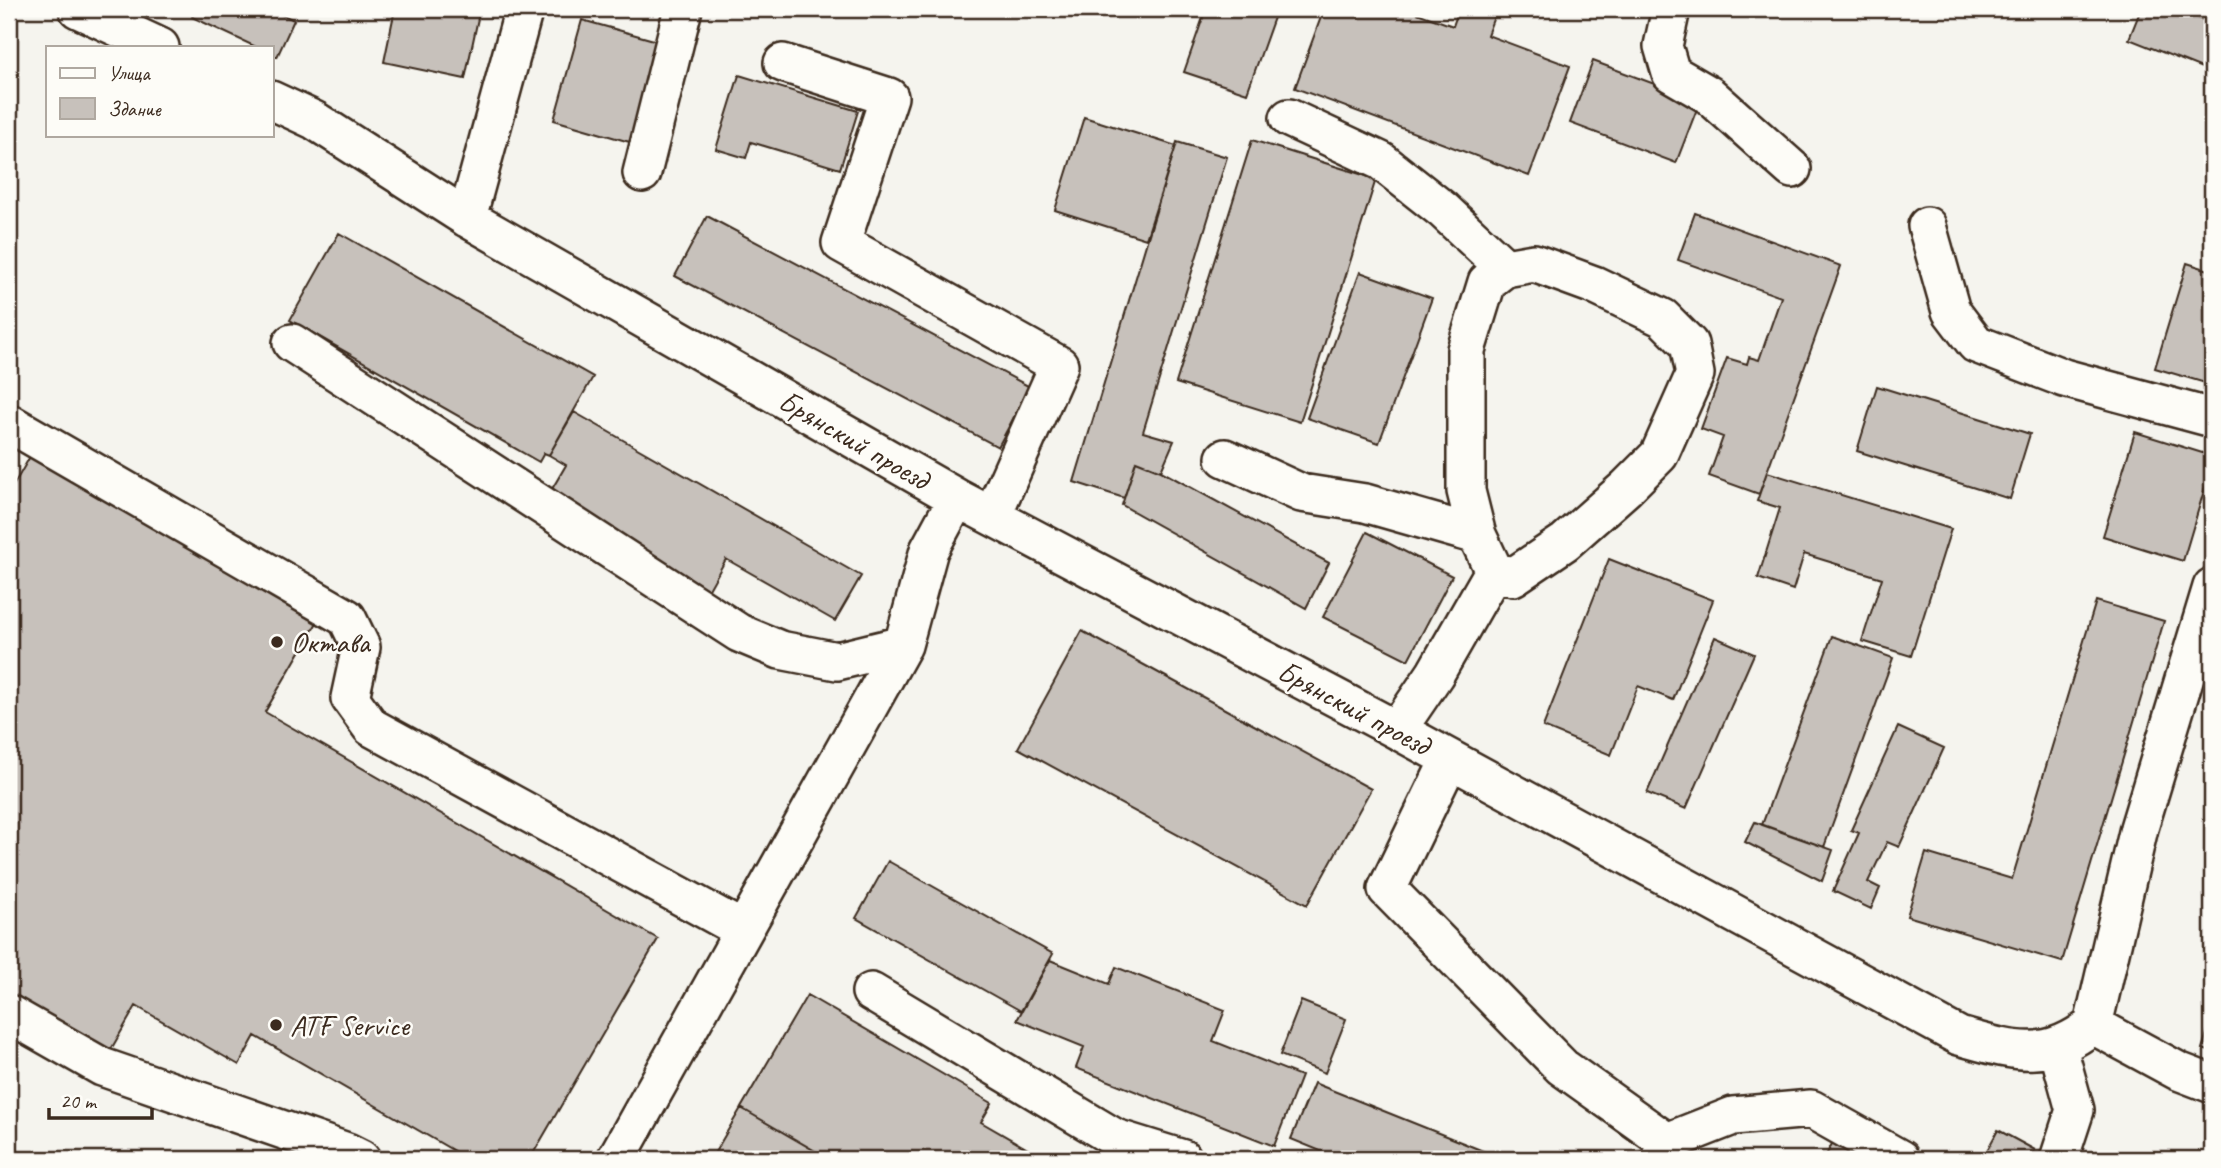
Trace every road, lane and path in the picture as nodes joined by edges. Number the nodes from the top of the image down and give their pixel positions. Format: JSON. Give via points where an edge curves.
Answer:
{"nodes":[{"id":1,"x":78,"y":9,"type":"edge"},
{"id":2,"x":524,"y":9,"type":"edge"},
{"id":3,"x":683,"y":9,"type":"edge"},
{"id":4,"x":1671,"y":9,"type":"edge"},
{"id":5,"x":158,"y":46,"type":"edge"},
{"id":6,"x":783,"y":63,"type":"dead end"},
{"id":7,"x":273,"y":101,"type":"edge"},
{"id":8,"x":1289,"y":118,"type":"dead end"},
{"id":9,"x":1792,"y":169,"type":"dead end"},
{"id":10,"x":642,"y":173,"type":"dead end"},
{"id":11,"x":467,"y":218,"type":"junction"},
{"id":12,"x":1927,"y":226,"type":"dead end"},
{"id":13,"x":1505,"y":268,"type":"junction"},
{"id":14,"x":292,"y":344,"type":"dead end"},
{"id":15,"x":2212,"y":418,"type":"edge"},
{"id":16,"x":9,"y":423,"type":"edge"},
{"id":17,"x":1225,"y":458,"type":"dead end"},
{"id":18,"x":957,"y":498,"type":"junction"},
{"id":19,"x":992,"y":516,"type":"junction"},
{"id":20,"x":1478,"y":535,"type":"junction"},
{"id":21,"x":1494,"y":571,"type":"junction"},
{"id":22,"x":2212,"y":587,"type":"edge"},
{"id":23,"x":904,"y":645,"type":"junction"},
{"id":24,"x":1397,"y":730,"type":"junction"},
{"id":25,"x":1450,"y":759,"type":"junction"},
{"id":26,"x":743,"y":930,"type":"junction"},
{"id":27,"x":871,"y":992,"type":"dead end"},
{"id":28,"x":9,"y":1014,"type":"edge"},
{"id":29,"x":2093,"y":1025,"type":"junction"},
{"id":30,"x":2058,"y":1048,"type":"junction"},
{"id":31,"x":2212,"y":1084,"type":"edge"},
{"id":32,"x":1663,"y":1150,"type":"edge"},
{"id":33,"x":361,"y":1159,"type":"edge"},
{"id":34,"x":616,"y":1159,"type":"edge"},
{"id":35,"x":1182,"y":1159,"type":"edge"},
{"id":36,"x":1899,"y":1159,"type":"edge"},
{"id":37,"x":2059,"y":1159,"type":"edge"}],
"edges":[{"from":1,"to":5,"type":"street"},
{"from":2,"to":11,"type":"street"},
{"from":3,"to":10,"type":"street"},
{"from":4,"to":9,"type":"street","via":[[1663,46],[1671,73],[1709,95]]},
{"from":6,"to":19,"type":"street","via":[[889,97],[842,243],[1059,365]]},
{"from":7,"to":11,"type":"street","name":"Брянский проезд","via":[[314,120]]},
{"from":8,"to":13,"type":"street","via":[[1381,161]]},
{"from":11,"to":18,"type":"street","name":"Брянский проезд"},
{"from":12,"to":15,"type":"street","via":[[1951,312],[1976,344],[2064,378]]},
{"from":13,"to":20,"type":"street","via":[[1487,282],[1466,349],[1466,491]]},
{"from":13,"to":21,"type":"street","via":[[1534,263],[1663,318],[1689,344],[1695,374],[1658,455],[1626,488],[1564,542],[1513,577]]},
{"from":14,"to":23,"type":"street","via":[[739,633],[780,650],[837,661]]},
{"from":16,"to":26,"type":"street","via":[[347,618],[361,647],[350,698],[371,727]]},
{"from":17,"to":20,"type":"street","via":[[1301,493],[1366,503]]},
{"from":18,"to":19,"type":"street","name":"Брянский проезд"},
{"from":18,"to":23,"type":"street","via":[[929,550]]},
{"from":19,"to":24,"type":"street","name":"Брянский проезд"},
{"from":20,"to":21,"type":"street"},
{"from":21,"to":24,"type":"street"},
{"from":22,"to":29,"type":"street","via":[[2139,828]]},
{"from":23,"to":26,"type":"street"},
{"from":24,"to":25,"type":"street","name":"Брянский проезд"},
{"from":25,"to":30,"type":"street","name":"Брянский проезд","via":[[1959,1036],[2014,1051]]},
{"from":25,"to":32,"type":"street","via":[[1387,889],[1562,1067]]},
{"from":26,"to":34,"type":"street"},
{"from":27,"to":35,"type":"street","via":[[1115,1138]]},
{"from":28,"to":33,"type":"street","via":[[102,1067]]},
{"from":29,"to":30,"type":"street"},
{"from":29,"to":31,"type":"street"},
{"from":30,"to":37,"type":"street","via":[[2075,1110]]},
{"from":32,"to":36,"type":"street","via":[[1732,1116],[1811,1109]]}]}
